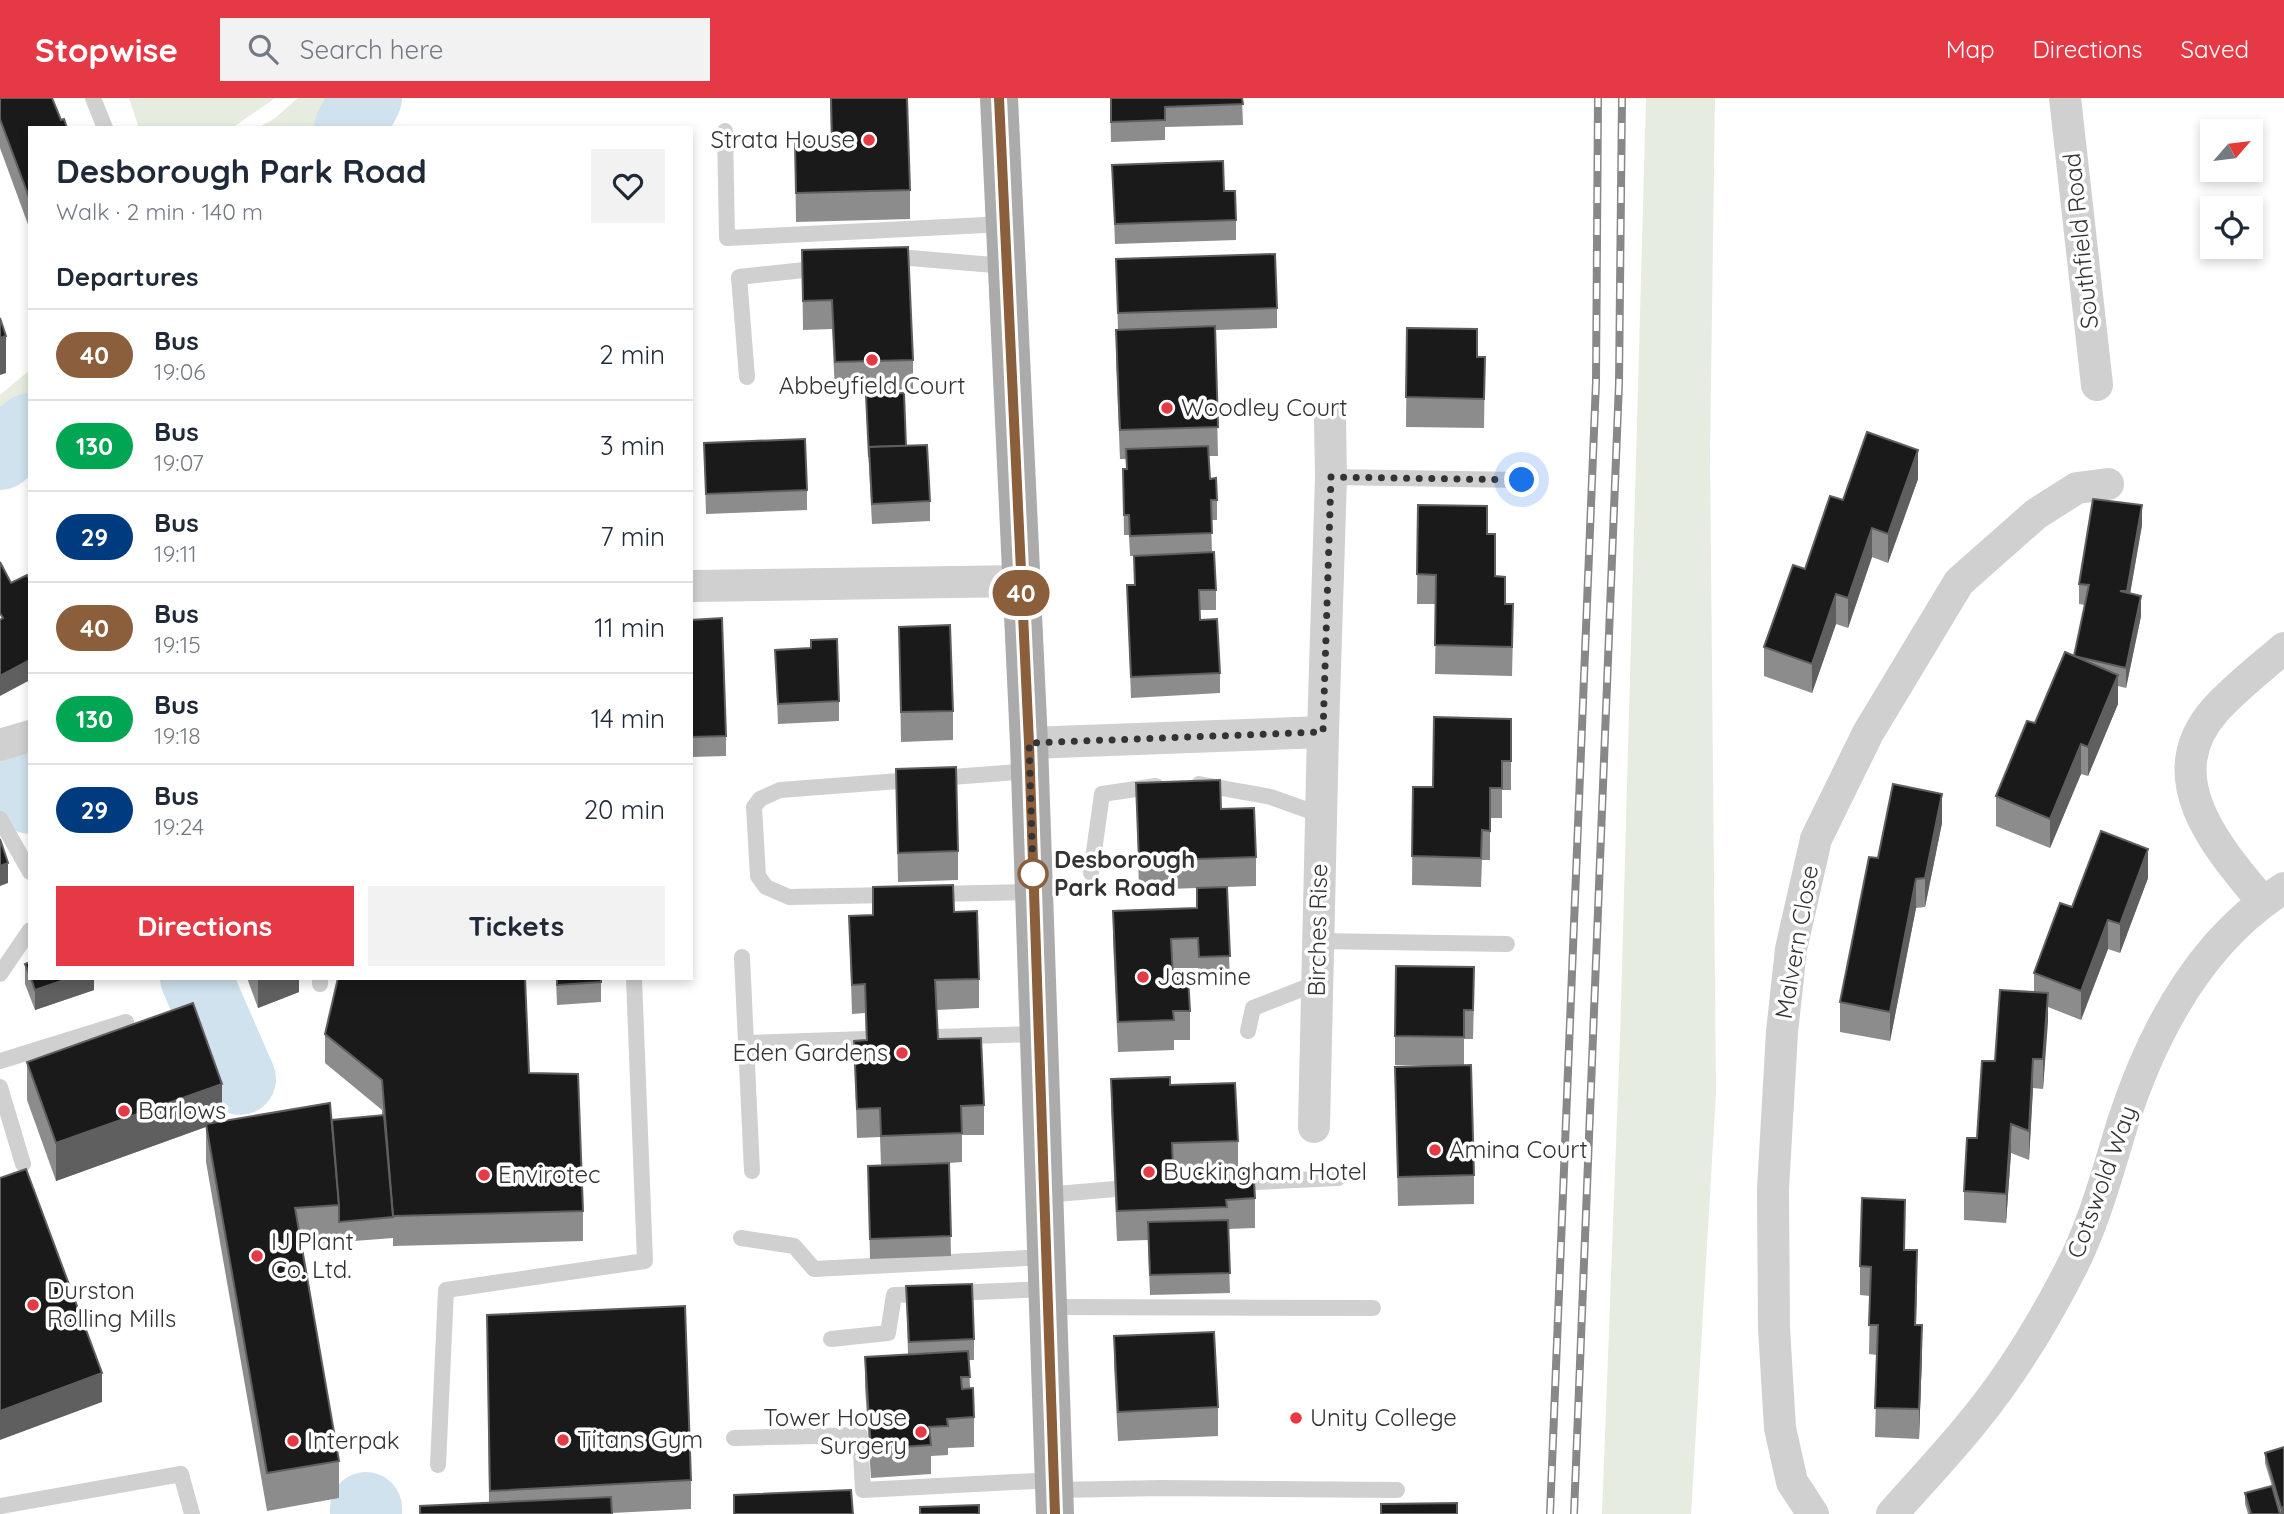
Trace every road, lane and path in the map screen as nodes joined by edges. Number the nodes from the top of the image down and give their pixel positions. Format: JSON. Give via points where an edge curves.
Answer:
{"nodes":[{"id":1,"x":93,"y":98,"type":"edge"},
{"id":2,"x":999,"y":98,"type":"edge"},
{"id":3,"x":2065,"y":98,"type":"edge"},
{"id":4,"x":104,"y":126,"type":"edge"},
{"id":5,"x":725,"y":131,"type":"dead end"},
{"id":6,"x":1004,"y":224,"type":"junction"},
{"id":7,"x":871,"y":262,"type":"edge"},
{"id":8,"x":844,"y":265,"type":"edge"},
{"id":9,"x":1006,"y":266,"type":"junction"},
{"id":10,"x":747,"y":377,"type":"dead end"},
{"id":11,"x":2097,"y":385,"type":"dead end"},
{"id":12,"x":1330,"y":420,"type":"dead end"},
{"id":13,"x":1331,"y":477,"type":"junction"},
{"id":14,"x":1522,"y":480,"type":"dead end"},
{"id":15,"x":2108,"y":484,"type":"dead end"},
{"id":16,"x":1021,"y":581,"type":"junction"},
{"id":17,"x":693,"y":586,"type":"edge"},
{"id":18,"x":2284,"y":648,"type":"edge"},
{"id":19,"x":1323,"y":732,"type":"junction"},
{"id":20,"x":28,"y":737,"type":"edge"},
{"id":21,"x":0,"y":745,"type":"edge"},
{"id":22,"x":1030,"y":757,"type":"junction"},
{"id":23,"x":1321,"y":815,"type":"junction"},
{"id":24,"x":0,"y":819,"type":"edge"},
{"id":25,"x":28,"y":868,"type":"edge"},
{"id":26,"x":1091,"y":873,"type":"dead end"},
{"id":27,"x":1034,"y":892,"type":"junction"},
{"id":28,"x":2273,"y":894,"type":"edge"},
{"id":29,"x":28,"y":933,"type":"edge"},
{"id":30,"x":1319,"y":941,"type":"junction"},
{"id":31,"x":1507,"y":944,"type":"dead end"},
{"id":32,"x":742,"y":957,"type":"dead end"},
{"id":33,"x":0,"y":974,"type":"edge"},
{"id":34,"x":634,"y":980,"type":"edge"},
{"id":35,"x":1317,"y":984,"type":"junction"},
{"id":36,"x":126,"y":1022,"type":"dead end"},
{"id":37,"x":1248,"y":1031,"type":"dead end"},
{"id":38,"x":1039,"y":1034,"type":"junction"},
{"id":39,"x":936,"y":1038,"type":"edge"},
{"id":40,"x":866,"y":1040,"type":"edge"},
{"id":41,"x":747,"y":1043,"type":"junction"},
{"id":42,"x":0,"y":1061,"type":"edge"},
{"id":43,"x":0,"y":1087,"type":"edge"},
{"id":44,"x":1314,"y":1127,"type":"dead end"},
{"id":45,"x":23,"y":1164,"type":"dead end"},
{"id":46,"x":752,"y":1171,"type":"dead end"},
{"id":47,"x":1338,"y":1178,"type":"dead end"},
{"id":48,"x":1214,"y":1184,"type":"edge"},
{"id":49,"x":1115,"y":1189,"type":"edge"},
{"id":50,"x":1045,"y":1195,"type":"junction"},
{"id":51,"x":741,"y":1238,"type":"dead end"},
{"id":52,"x":1048,"y":1284,"type":"junction"},
{"id":53,"x":1373,"y":1308,"type":"dead end"},
{"id":54,"x":831,"y":1339,"type":"dead end"},
{"id":55,"x":734,"y":1438,"type":"dead end"},
{"id":56,"x":438,"y":1465,"type":"dead end"},
{"id":57,"x":1397,"y":1490,"type":"dead end"},
{"id":58,"x":1054,"y":1495,"type":"edge"},
{"id":59,"x":0,"y":1506,"type":"edge"},
{"id":60,"x":192,"y":1514,"type":"edge"},
{"id":61,"x":1813,"y":1514,"type":"edge"},
{"id":62,"x":1892,"y":1514,"type":"edge"}],
"edges":[{"from":1,"to":4,"type":"lane"},
{"from":2,"to":6,"type":"main road"},
{"from":3,"to":11,"type":"street","name":"Southfield Road"},
{"from":5,"to":6,"type":"lane","via":[[727,238]]},
{"from":6,"to":9,"type":"main road"},
{"from":7,"to":9,"type":"lane","via":[[910,258]]},
{"from":8,"to":10,"type":"lane","via":[[739,277]]},
{"from":9,"to":16,"type":"main road"},
{"from":12,"to":13,"type":"street","name":"Birches Rise"},
{"from":13,"to":14,"type":"lane"},
{"from":13,"to":19,"type":"street","name":"Birches Rise"},
{"from":15,"to":61,"type":"street","name":"Malvern Close","via":[[2077,488],[2036,514],[1959,582],[1868,733],[1816,839],[1791,949],[1773,1189],[1780,1427],[1792,1482]]},
{"from":16,"to":17,"type":"street"},
{"from":16,"to":22,"type":"main road"},
{"from":18,"to":28,"type":"street","via":[[2214,711],[2197,735],[2188,769],[2198,811],[2224,856]]},
{"from":19,"to":22,"type":"street"},
{"from":19,"to":23,"type":"street","name":"Birches Rise"},
{"from":20,"to":21,"type":"street"},
{"from":22,"to":27,"type":"main road"},
{"from":22,"to":27,"type":"lane","via":[[780,790],[754,807],[758,876],[766,887],[789,897]]},
{"from":23,"to":26,"type":"lane","via":[[1270,797],[1182,783],[1102,794]]},
{"from":23,"to":30,"type":"street","name":"Birches Rise"},
{"from":24,"to":25,"type":"lane"},
{"from":27,"to":38,"type":"main road"},
{"from":28,"to":62,"type":"street","name":"Cotswold Way","via":[[2218,942],[2181,991],[2145,1064],[2074,1262],[2030,1342],[1976,1418]]},
{"from":29,"to":33,"type":"lane"},
{"from":30,"to":31,"type":"lane"},
{"from":30,"to":35,"type":"street","name":"Birches Rise"},
{"from":32,"to":41,"type":"lane"},
{"from":34,"to":56,"type":"lane","via":[[645,1261],[446,1290]]},
{"from":35,"to":37,"type":"lane","via":[[1253,1007]]},
{"from":35,"to":44,"type":"street","name":"Birches Rise"},
{"from":36,"to":42,"type":"lane"},
{"from":38,"to":39,"type":"lane"},
{"from":38,"to":50,"type":"main road"},
{"from":40,"to":41,"type":"lane"},
{"from":41,"to":46,"type":"lane"},
{"from":43,"to":45,"type":"lane"},
{"from":47,"to":48,"type":"lane"},
{"from":49,"to":50,"type":"lane"},
{"from":50,"to":52,"type":"main road"},
{"from":51,"to":52,"type":"lane","via":[[794,1246],[814,1269]]},
{"from":52,"to":53,"type":"lane"},
{"from":52,"to":54,"type":"lane","via":[[894,1295],[888,1333]]},
{"from":52,"to":58,"type":"main road"},
{"from":55,"to":58,"type":"lane","via":[[860,1435],[863,1490]]},
{"from":57,"to":58,"type":"lane","via":[[1164,1488]]},
{"from":59,"to":60,"type":"lane","via":[[180,1474]]}]}
